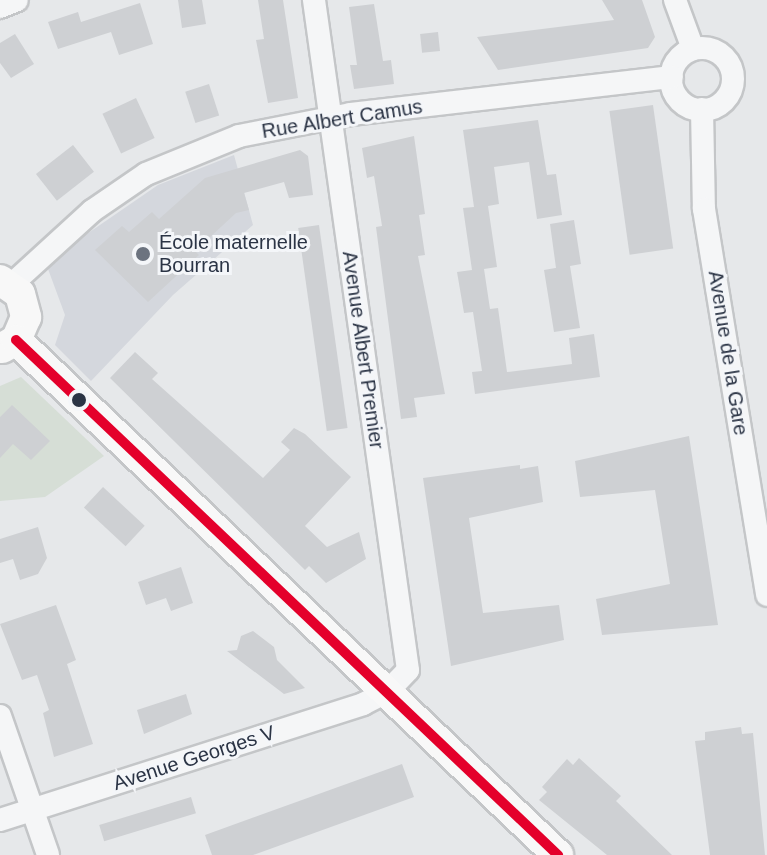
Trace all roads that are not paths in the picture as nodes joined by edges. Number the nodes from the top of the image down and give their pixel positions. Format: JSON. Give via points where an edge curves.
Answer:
{"nodes":[{"id":1,"x":17,"y":0,"type":"edge"},
{"id":2,"x":314,"y":0,"type":"edge"},
{"id":3,"x":675,"y":0,"type":"edge"},
{"id":4,"x":0,"y":7,"type":"edge"},
{"id":5,"x":693,"y":49,"type":"junction"},
{"id":6,"x":672,"y":77,"type":"junction"},
{"id":7,"x":702,"y":109,"type":"junction"},
{"id":8,"x":330,"y":117,"type":"junction"},
{"id":9,"x":5,"y":283,"type":"edge"},
{"id":10,"x":8,"y":344,"type":"edge"},
{"id":11,"x":766,"y":583,"type":"edge"},
{"id":12,"x":387,"y":692,"type":"junction"},
{"id":13,"x":0,"y":716,"type":"edge"},
{"id":14,"x":33,"y":810,"type":"junction"},
{"id":15,"x":0,"y":820,"type":"edge"},
{"id":16,"x":48,"y":855,"type":"edge"},
{"id":17,"x":558,"y":855,"type":"edge"}],
"edges":[{"from":1,"to":4,"type":"street"},
{"from":2,"to":8,"type":"street","name":"Avenue Albert Premier"},
{"from":3,"to":5,"type":"street"},
{"from":5,"to":6,"type":"street","via":[[680,57]]},
{"from":5,"to":7,"type":"street","via":[[721,54],[734,79],[720,104]]},
{"from":6,"to":7,"type":"street","via":[[680,100]]},
{"from":6,"to":8,"type":"street","name":"Rue Albert Camus"},
{"from":7,"to":11,"type":"street","name":"Avenue de la Gare","via":[[704,209]]},
{"from":8,"to":9,"type":"street","name":"Rue Albert Camus","via":[[239,136],[146,174]]},
{"from":8,"to":12,"type":"street","name":"Avenue Albert Premier","via":[[408,670]]},
{"from":9,"to":10,"type":"street","via":[[20,294],[26,317]]},
{"from":10,"to":12,"type":"street"},
{"from":12,"to":14,"type":"street","name":"Avenue Georges V"},
{"from":12,"to":17,"type":"street"},
{"from":13,"to":14,"type":"street"},
{"from":14,"to":15,"type":"street","name":"Avenue Georges V"},
{"from":14,"to":16,"type":"street"}]}
